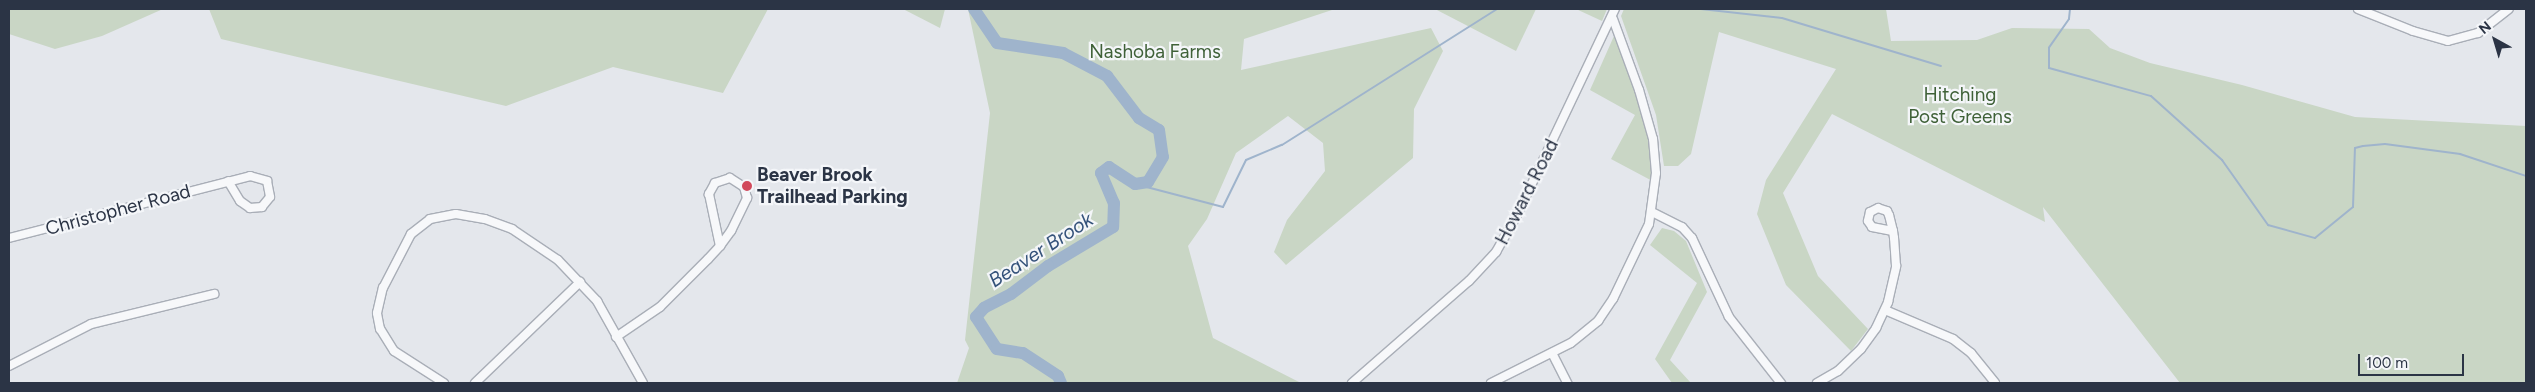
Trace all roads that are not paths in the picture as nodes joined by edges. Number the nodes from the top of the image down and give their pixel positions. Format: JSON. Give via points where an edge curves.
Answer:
{"nodes":[{"id":1,"x":1615,"y":9,"type":"edge"},
{"id":2,"x":2358,"y":9,"type":"edge"},
{"id":3,"x":2509,"y":9,"type":"edge"},
{"id":4,"x":1613,"y":19,"type":"junction"},
{"id":5,"x":228,"y":181,"type":"junction"},
{"id":6,"x":1652,"y":212,"type":"junction"},
{"id":7,"x":1893,"y":230,"type":"dead end"},
{"id":8,"x":9,"y":238,"type":"edge"},
{"id":9,"x":720,"y":246,"type":"junction"},
{"id":10,"x":580,"y":282,"type":"junction"},
{"id":11,"x":214,"y":294,"type":"dead end"},
{"id":12,"x":1885,"y":310,"type":"junction"},
{"id":13,"x":616,"y":337,"type":"junction"},
{"id":14,"x":1552,"y":353,"type":"junction"},
{"id":15,"x":9,"y":366,"type":"edge"},
{"id":16,"x":444,"y":383,"type":"edge"},
{"id":17,"x":475,"y":383,"type":"edge"},
{"id":18,"x":643,"y":383,"type":"edge"},
{"id":19,"x":1352,"y":383,"type":"edge"},
{"id":20,"x":1491,"y":383,"type":"edge"},
{"id":21,"x":1567,"y":383,"type":"edge"},
{"id":22,"x":1781,"y":383,"type":"edge"},
{"id":23,"x":1817,"y":383,"type":"edge"},
{"id":24,"x":1995,"y":383,"type":"edge"}],
"edges":[{"from":1,"to":4,"type":"street","name":"Howard Road"},
{"from":2,"to":3,"type":"street","via":[[2413,31],[2448,40],[2478,33]]},
{"from":4,"to":6,"type":"street","via":[[1653,140],[1656,173]]},
{"from":4,"to":19,"type":"street","name":"Howard Road","via":[[1511,229],[1496,252],[1469,281]]},
{"from":5,"to":5,"type":"street","name":"Christopher Road","via":[[259,176],[269,185],[270,197],[262,207],[250,208],[242,204]]},
{"from":5,"to":8,"type":"street","name":"Christopher Road"},
{"from":6,"to":14,"type":"street","via":[[1606,310],[1585,332]]},
{"from":6,"to":22,"type":"street","via":[[1682,227],[1692,238],[1729,317]]},
{"from":7,"to":12,"type":"street","via":[[1896,266]]},
{"from":9,"to":9,"type":"street","via":[[746,202],[744,187],[730,178],[715,183],[709,194]]},
{"from":9,"to":13,"type":"street","via":[[660,307]]},
{"from":10,"to":13,"type":"street","via":[[597,301]]},
{"from":10,"to":16,"type":"street","via":[[536,243],[502,225],[456,214],[439,216],[424,223],[407,241],[383,288],[378,304],[378,321],[394,351]]},
{"from":10,"to":17,"type":"street"},
{"from":11,"to":15,"type":"street","via":[[92,324]]},
{"from":12,"to":23,"type":"street","via":[[1872,335],[1854,357]]},
{"from":12,"to":24,"type":"street","via":[[1958,342]]},
{"from":13,"to":18,"type":"street"},
{"from":14,"to":20,"type":"street"},
{"from":14,"to":21,"type":"street"}]}
